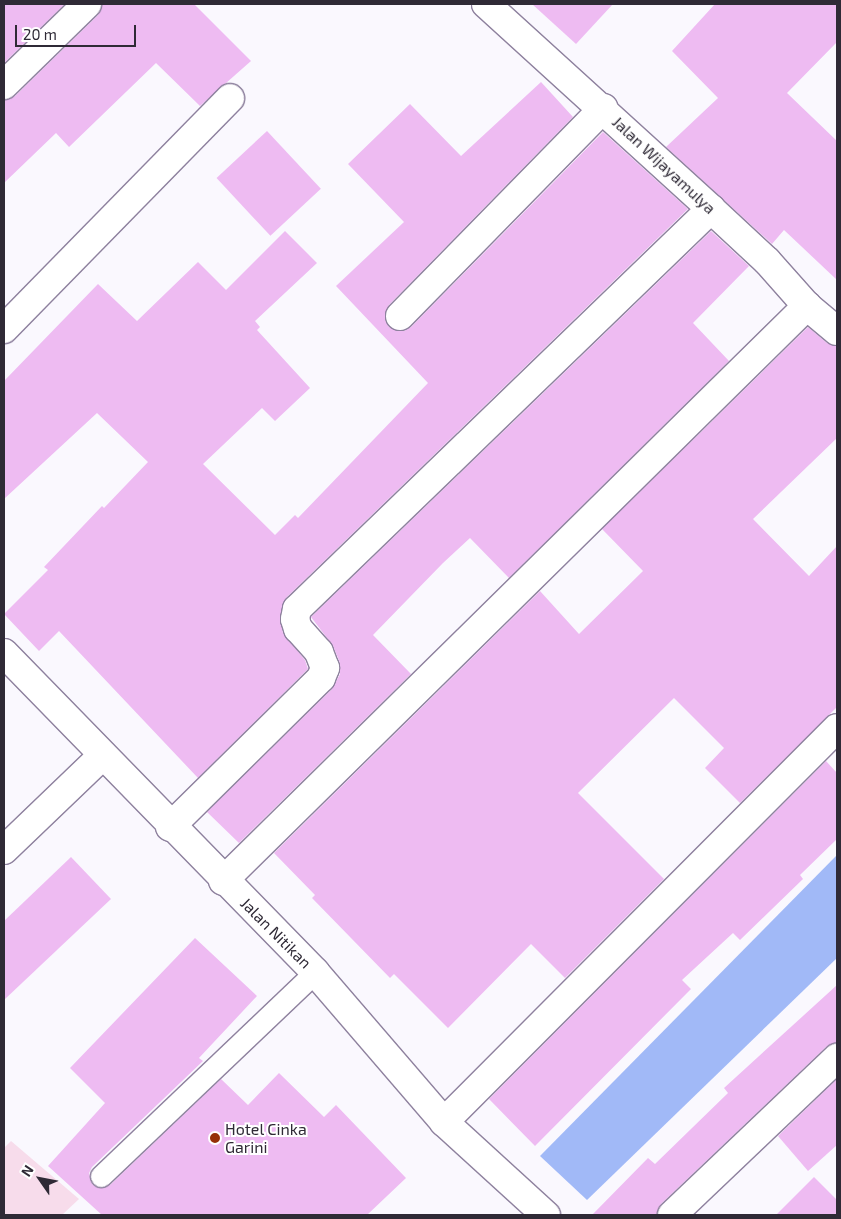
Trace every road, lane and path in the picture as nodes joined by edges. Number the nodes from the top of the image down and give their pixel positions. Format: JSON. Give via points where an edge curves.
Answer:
{"nodes":[{"id":1,"x":88,"y":4,"type":"edge"},
{"id":2,"x":486,"y":4,"type":"edge"},
{"id":3,"x":4,"y":85,"type":"edge"},
{"id":4,"x":230,"y":98,"type":"dead end"},
{"id":5,"x":604,"y":108,"type":"junction"},
{"id":6,"x":711,"y":208,"type":"junction"},
{"id":7,"x":807,"y":306,"type":"junction"},
{"id":8,"x":400,"y":316,"type":"dead end"},
{"id":9,"x":4,"y":328,"type":"edge"},
{"id":10,"x":837,"y":330,"type":"edge"},
{"id":11,"x":4,"y":653,"type":"edge"},
{"id":12,"x":837,"y":728,"type":"edge"},
{"id":13,"x":103,"y":755,"type":"junction"},
{"id":14,"x":170,"y":826,"type":"junction"},
{"id":15,"x":4,"y":850,"type":"edge"},
{"id":16,"x":223,"y":881,"type":"junction"},
{"id":17,"x":314,"y":972,"type":"junction"},
{"id":18,"x":837,"y":1058,"type":"edge"},
{"id":19,"x":444,"y":1122,"type":"junction"},
{"id":20,"x":101,"y":1176,"type":"dead end"},
{"id":21,"x":546,"y":1215,"type":"edge"},
{"id":22,"x":672,"y":1215,"type":"edge"}],
"edges":[{"from":1,"to":3,"type":"street"},
{"from":2,"to":5,"type":"street","name":"Jalan Wijayamulya"},
{"from":4,"to":9,"type":"street"},
{"from":5,"to":6,"type":"street","name":"Jalan Wijayamulya"},
{"from":5,"to":8,"type":"street"},
{"from":6,"to":7,"type":"street","name":"Jalan Wijayamulya","via":[[767,261]]},
{"from":6,"to":14,"type":"street","via":[[297,609],[298,629],[319,652],[325,668],[321,678]]},
{"from":7,"to":10,"type":"street","name":"Jalan Wijayamulya"},
{"from":7,"to":16,"type":"street"},
{"from":11,"to":13,"type":"street","name":"Jalan Nitikan"},
{"from":12,"to":19,"type":"street"},
{"from":13,"to":14,"type":"street","name":"Jalan Nitikan"},
{"from":13,"to":15,"type":"street"},
{"from":14,"to":16,"type":"street","name":"Jalan Nitikan"},
{"from":16,"to":17,"type":"street","name":"Jalan Nitikan"},
{"from":17,"to":19,"type":"street","name":"Jalan Nitikan"},
{"from":17,"to":20,"type":"lane"},
{"from":18,"to":22,"type":"street"},
{"from":19,"to":21,"type":"street","name":"Jalan Nitikan"}]}
